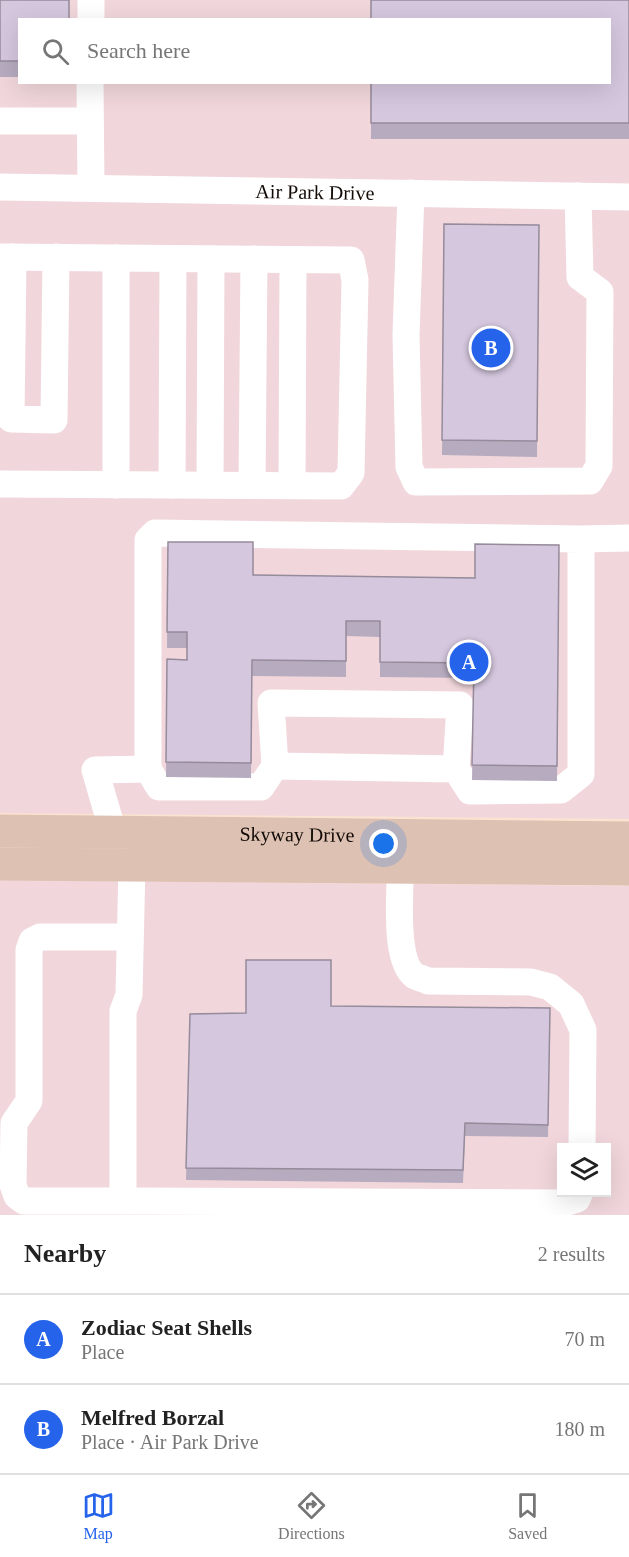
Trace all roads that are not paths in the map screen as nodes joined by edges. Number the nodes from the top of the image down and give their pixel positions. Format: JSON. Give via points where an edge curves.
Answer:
{"nodes":[{"id":1,"x":91,"y":0,"type":"edge"},
{"id":2,"x":91,"y":18,"type":"edge"},
{"id":3,"x":90,"y":84,"type":"edge"},
{"id":4,"x":0,"y":121,"type":"edge"},
{"id":5,"x":90,"y":121,"type":"junction"},
{"id":6,"x":0,"y":187,"type":"edge"},
{"id":7,"x":91,"y":188,"type":"junction"},
{"id":8,"x":411,"y":194,"type":"junction"},
{"id":9,"x":578,"y":196,"type":"junction"},
{"id":10,"x":629,"y":197,"type":"edge"},
{"id":11,"x":7,"y":257,"type":"edge"},
{"id":12,"x":56,"y":258,"type":"junction"},
{"id":13,"x":116,"y":258,"type":"junction"},
{"id":14,"x":173,"y":258,"type":"junction"},
{"id":15,"x":211,"y":259,"type":"junction"},
{"id":16,"x":254,"y":259,"type":"junction"},
{"id":17,"x":293,"y":260,"type":"junction"},
{"id":18,"x":0,"y":484,"type":"edge"},
{"id":19,"x":116,"y":485,"type":"junction"},
{"id":20,"x":172,"y":485,"type":"junction"},
{"id":21,"x":210,"y":485,"type":"junction"},
{"id":22,"x":252,"y":485,"type":"junction"},
{"id":23,"x":292,"y":485,"type":"junction"},
{"id":24,"x":629,"y":538,"type":"edge"},
{"id":25,"x":580,"y":539,"type":"junction"},
{"id":26,"x":275,"y":766,"type":"junction"},
{"id":27,"x":148,"y":769,"type":"junction"},
{"id":28,"x":456,"y":769,"type":"junction"},
{"id":29,"x":0,"y":831,"type":"edge"},
{"id":30,"x":122,"y":832,"type":"junction"},
{"id":31,"x":629,"y":838,"type":"edge"},
{"id":32,"x":0,"y":864,"type":"edge"},
{"id":33,"x":132,"y":865,"type":"junction"},
{"id":34,"x":400,"y":867,"type":"junction"},
{"id":35,"x":629,"y":869,"type":"edge"},
{"id":36,"x":130,"y":937,"type":"junction"},
{"id":37,"x":582,"y":1143,"type":"edge"},
{"id":38,"x":578,"y":1197,"type":"edge"},
{"id":39,"x":134,"y":1206,"type":"edge"},
{"id":40,"x":24,"y":1208,"type":"edge"},
{"id":41,"x":84,"y":1208,"type":"edge"}],
"edges":[{"from":1,"to":2,"type":"street"},
{"from":3,"to":5,"type":"street"},
{"from":4,"to":5,"type":"street"},
{"from":5,"to":7,"type":"street"},
{"from":6,"to":7,"type":"street","name":"Air Park Drive"},
{"from":7,"to":8,"type":"street","name":"Air Park Drive"},
{"from":8,"to":9,"type":"street","name":"Air Park Drive"},
{"from":8,"to":9,"type":"street","via":[[406,334],[409,467],[416,482],[590,480],[599,466],[600,292],[580,277]]},
{"from":9,"to":10,"type":"street","name":"Air Park Drive"},
{"from":11,"to":12,"type":"street"},
{"from":11,"to":12,"type":"street","via":[[11,419],[54,420]]},
{"from":12,"to":13,"type":"street"},
{"from":13,"to":14,"type":"street"},
{"from":13,"to":19,"type":"street"},
{"from":14,"to":15,"type":"street"},
{"from":14,"to":20,"type":"street"},
{"from":15,"to":16,"type":"street"},
{"from":15,"to":21,"type":"street"},
{"from":16,"to":17,"type":"street"},
{"from":16,"to":22,"type":"street"},
{"from":17,"to":23,"type":"street"},
{"from":17,"to":23,"type":"street","via":[[351,260],[355,280],[351,473],[340,486]]},
{"from":18,"to":19,"type":"street"},
{"from":19,"to":20,"type":"street"},
{"from":20,"to":21,"type":"street"},
{"from":21,"to":22,"type":"street"},
{"from":22,"to":23,"type":"street"},
{"from":24,"to":25,"type":"street"},
{"from":25,"to":27,"type":"street","via":[[155,533],[148,540]]},
{"from":25,"to":28,"type":"street","via":[[581,774],[561,790],[470,791]]},
{"from":26,"to":27,"type":"street","via":[[261,787],[159,787]]},
{"from":26,"to":28,"type":"street"},
{"from":26,"to":28,"type":"street","via":[[272,703],[460,705]]},
{"from":27,"to":30,"type":"street","via":[[94,770]]},
{"from":29,"to":30,"type":"main road","name":"Skyway Drive"},
{"from":30,"to":31,"type":"main road","name":"Skyway Drive"},
{"from":30,"to":33,"type":"street"},
{"from":32,"to":33,"type":"main road","name":"Skyway Drive"},
{"from":33,"to":34,"type":"main road","name":"Skyway Drive"},
{"from":33,"to":36,"type":"street"},
{"from":34,"to":35,"type":"main road","name":"Skyway Drive"},
{"from":34,"to":37,"type":"street","via":[[401,950],[416,976],[429,981],[531,982],[550,987],[571,1004],[583,1030]]},
{"from":36,"to":39,"type":"street","via":[[129,995],[123,1011]]},
{"from":36,"to":40,"type":"street","via":[[40,937],[32,941],[29,1101],[14,1123],[13,1185]]},
{"from":38,"to":39,"type":"street","via":[[564,1203]]},
{"from":39,"to":41,"type":"street"},
{"from":40,"to":41,"type":"street"}]}
